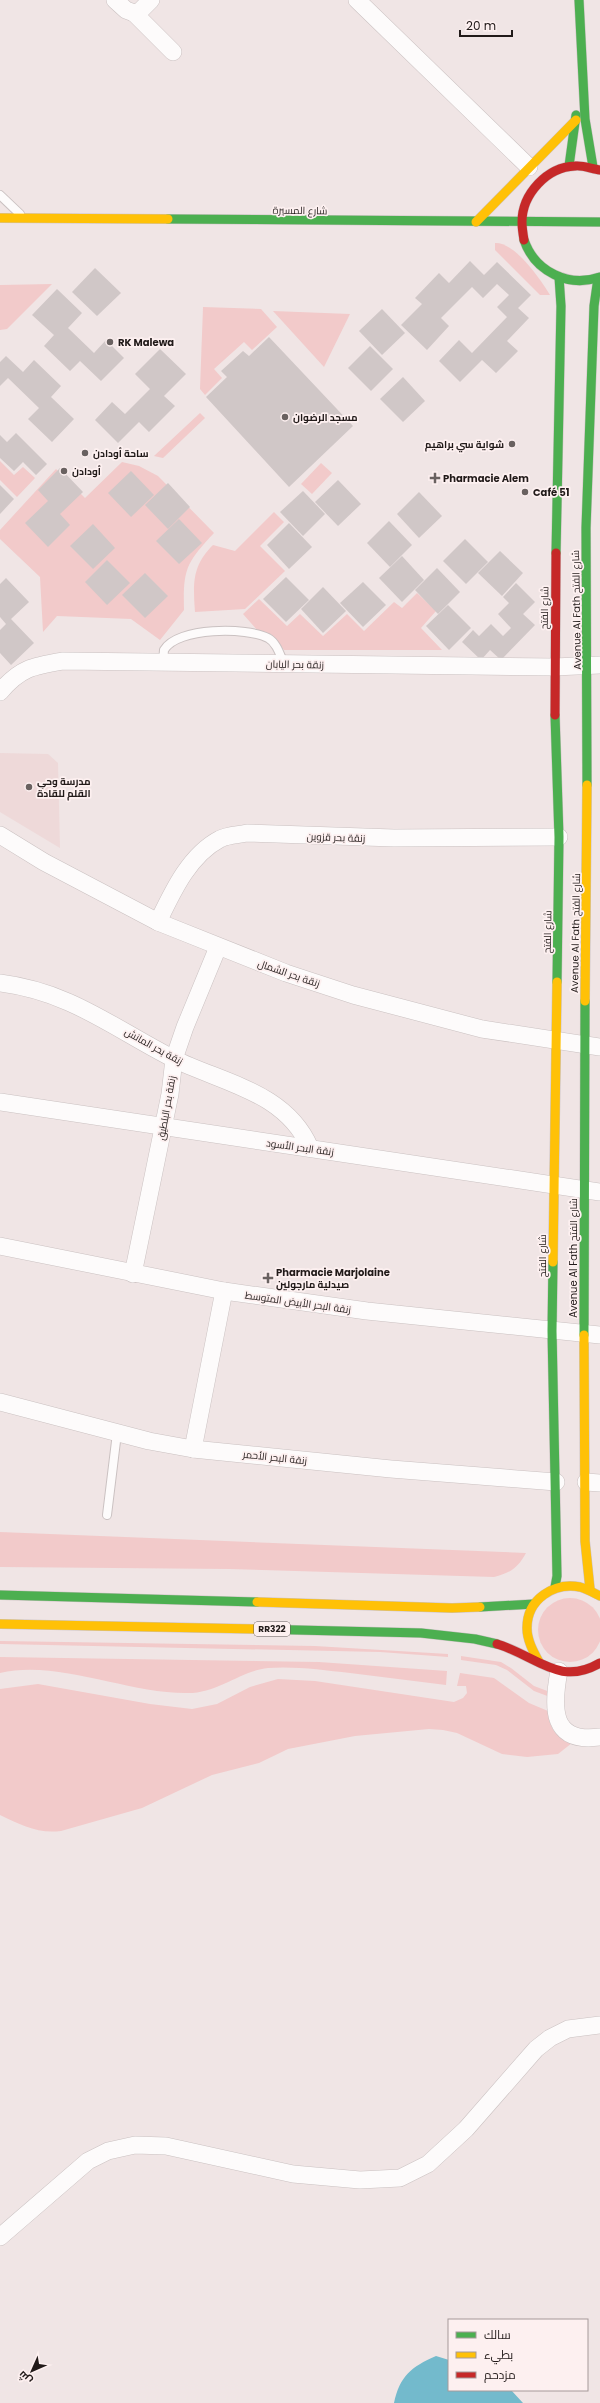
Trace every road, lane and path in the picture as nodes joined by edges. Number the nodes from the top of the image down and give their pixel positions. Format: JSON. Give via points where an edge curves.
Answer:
{"nodes":[{"id":1,"x":115,"y":0,"type":"edge"},
{"id":2,"x":151,"y":0,"type":"edge"},
{"id":3,"x":357,"y":0,"type":"edge"},
{"id":4,"x":583,"y":2,"type":"edge"},
{"id":5,"x":134,"y":13,"type":"junction"},
{"id":6,"x":580,"y":44,"type":"junction"},
{"id":7,"x":173,"y":52,"type":"dead end"},
{"id":8,"x":585,"y":94,"type":"junction"},
{"id":9,"x":594,"y":118,"type":"dead end"},
{"id":10,"x":576,"y":120,"type":"junction"},
{"id":11,"x":569,"y":166,"type":"junction"},
{"id":12,"x":529,"y":167,"type":"junction"},
{"id":13,"x":596,"y":169,"type":"edge"},
{"id":14,"x":0,"y":195,"type":"edge"},
{"id":15,"x":0,"y":218,"type":"edge"},
{"id":16,"x":24,"y":218,"type":"junction"},
{"id":17,"x":476,"y":222,"type":"junction"},
{"id":18,"x":521,"y":222,"type":"junction"},
{"id":19,"x":600,"y":222,"type":"edge"},
{"id":20,"x":559,"y":277,"type":"junction"},
{"id":21,"x":599,"y":278,"type":"edge"},
{"id":22,"x":163,"y":662,"type":"junction"},
{"id":23,"x":284,"y":664,"type":"junction"},
{"id":24,"x":594,"y":665,"type":"edge"},
{"id":25,"x":554,"y":667,"type":"junction"},
{"id":26,"x":0,"y":692,"type":"edge"},
{"id":27,"x":0,"y":835,"type":"edge"},
{"id":28,"x":559,"y":837,"type":"junction"},
{"id":29,"x":594,"y":839,"type":"edge"},
{"id":30,"x":158,"y":922,"type":"junction"},
{"id":31,"x":218,"y":947,"type":"junction"},
{"id":32,"x":0,"y":983,"type":"edge"},
{"id":33,"x":557,"y":1039,"type":"junction"},
{"id":34,"x":593,"y":1045,"type":"edge"},
{"id":35,"x":174,"y":1059,"type":"junction"},
{"id":36,"x":0,"y":1102,"type":"edge"},
{"id":37,"x":163,"y":1128,"type":"junction"},
{"id":38,"x":310,"y":1148,"type":"junction"},
{"id":39,"x":553,"y":1184,"type":"junction"},
{"id":40,"x":592,"y":1191,"type":"edge"},
{"id":41,"x":0,"y":1246,"type":"edge"},
{"id":42,"x":133,"y":1274,"type":"junction"},
{"id":43,"x":224,"y":1291,"type":"junction"},
{"id":44,"x":552,"y":1331,"type":"junction"},
{"id":45,"x":592,"y":1334,"type":"edge"},
{"id":46,"x":0,"y":1402,"type":"edge"},
{"id":47,"x":118,"y":1433,"type":"junction"},
{"id":48,"x":193,"y":1449,"type":"junction"},
{"id":49,"x":556,"y":1482,"type":"junction"},
{"id":50,"x":593,"y":1483,"type":"edge"},
{"id":51,"x":107,"y":1515,"type":"dead end"},
{"id":52,"x":555,"y":1587,"type":"junction"},
{"id":53,"x":590,"y":1589,"type":"junction"},
{"id":54,"x":0,"y":1595,"type":"edge"},
{"id":55,"x":600,"y":1596,"type":"edge"},
{"id":56,"x":534,"y":1604,"type":"junction"},
{"id":57,"x":0,"y":1624,"type":"edge"},
{"id":58,"x":539,"y":1662,"type":"junction"},
{"id":59,"x":598,"y":1667,"type":"edge"},
{"id":60,"x":559,"y":1671,"type":"junction"},
{"id":61,"x":600,"y":1737,"type":"edge"},
{"id":62,"x":600,"y":2025,"type":"edge"},
{"id":63,"x":0,"y":2238,"type":"edge"}],
"edges":[{"from":1,"to":5,"type":"street","via":[[126,10]]},
{"from":2,"to":5,"type":"street","via":[[140,11]]},
{"from":3,"to":12,"type":"street"},
{"from":4,"to":6,"type":"street","via":[[579,13]]},
{"from":5,"to":7,"type":"street"},
{"from":6,"to":8,"type":"street"},
{"from":6,"to":10,"type":"street"},
{"from":8,"to":9,"type":"street"},
{"from":8,"to":13,"type":"street","via":[[586,125]]},
{"from":10,"to":11,"type":"street"},
{"from":10,"to":12,"type":"street"},
{"from":11,"to":13,"type":"street"},
{"from":11,"to":18,"type":"street","via":[[548,175],[532,190],[522,211]]},
{"from":12,"to":17,"type":"street"},
{"from":14,"to":16,"type":"lane"},
{"from":15,"to":16,"type":"street","name":"شارع المسيرة"},
{"from":16,"to":17,"type":"street","name":"شارع المسيرة"},
{"from":17,"to":18,"type":"street","name":"شارع المسيرة"},
{"from":18,"to":19,"type":"street","name":"شارع المسيرة"},
{"from":18,"to":20,"type":"street","via":[[522,234],[531,256],[539,265]]},
{"from":20,"to":21,"type":"street","via":[[578,281]]},
{"from":20,"to":25,"type":"street","name":"شارع الفتح","via":[[561,306]]},
{"from":21,"to":24,"type":"street","name":"Avenue Al Fath شارع الفتح","via":[[594,306],[586,520]]},
{"from":22,"to":23,"type":"street","name":"زنقة بحر اليابان"},
{"from":22,"to":23,"type":"lane","via":[[164,650],[174,639],[196,633],[229,632],[255,633],[269,639],[277,648]]},
{"from":22,"to":26,"type":"street","name":"زنقة بحر اليابان","via":[[63,661],[35,666],[21,671]]},
{"from":23,"to":25,"type":"street","name":"زنقة بحر اليابان"},
{"from":24,"to":25,"type":"street","name":"زنقة بحر اليابان"},
{"from":24,"to":29,"type":"street","name":"Avenue Al Fath شارع الفتح"},
{"from":25,"to":28,"type":"street","name":"شارع الفتح"},
{"from":27,"to":30,"type":"street","name":"زنقة بحر الشمال","via":[[64,873]]},
{"from":28,"to":30,"type":"street","name":"زنقة بحر قزوين","via":[[394,838],[247,833],[227,837],[211,844],[186,872]]},
{"from":28,"to":33,"type":"street","name":"شارع الفتح"},
{"from":29,"to":34,"type":"street","name":"Avenue Al Fath شارع الفتح"},
{"from":30,"to":31,"type":"street","name":"زنقة بحر الشمال"},
{"from":31,"to":33,"type":"street","name":"زنقة بحر الشمال","via":[[323,985],[437,1018],[482,1029]]},
{"from":31,"to":35,"type":"street","name":"زنقة بحر البلطيق"},
{"from":32,"to":35,"type":"street","name":"زنقة بحر المانش","via":[[43,990],[69,1001],[123,1028]]},
{"from":33,"to":34,"type":"street","name":"زنقة بحر الشمال"},
{"from":33,"to":39,"type":"street","name":"شارع الفتح"},
{"from":34,"to":40,"type":"street","name":"Avenue Al Fath شارع الفتح"},
{"from":35,"to":37,"type":"street","name":"زنقة بحر البلطيق"},
{"from":35,"to":38,"type":"street","name":"زنقة بحر المانش","via":[[265,1098],[284,1112],[304,1134]]},
{"from":36,"to":37,"type":"street","name":"زنقة البحر الأسود"},
{"from":37,"to":38,"type":"street","name":"زنقة البحر الأسود"},
{"from":37,"to":42,"type":"street","name":"زنقة بحر البلطيق"},
{"from":38,"to":39,"type":"street","name":"زنقة البحر الأسود"},
{"from":39,"to":40,"type":"street","name":"زنقة البحر الأسود"},
{"from":39,"to":44,"type":"street","name":"شارع الفتح"},
{"from":40,"to":45,"type":"street","name":"Avenue Al Fath شارع الفتح"},
{"from":41,"to":42,"type":"street","name":"زنقة البحر الأبيض المتوسط"},
{"from":42,"to":43,"type":"street","name":"زنقة البحر الأبيض المتوسط"},
{"from":43,"to":44,"type":"street","name":"زنقة البحر الأبيض المتوسط","via":[[366,1311]]},
{"from":43,"to":48,"type":"street"},
{"from":44,"to":45,"type":"street","name":"زنقة البحر الأبيض المتوسط"},
{"from":44,"to":49,"type":"street","name":"شارع الفتح"},
{"from":45,"to":50,"type":"street","name":"Avenue Al Fath شارع الفتح"},
{"from":46,"to":47,"type":"street","name":"زنقة البحر الأحمر"},
{"from":47,"to":48,"type":"street","name":"زنقة البحر الأحمر"},
{"from":47,"to":51,"type":"lane"},
{"from":48,"to":49,"type":"street","name":"زنقة البحر الأحمر"},
{"from":49,"to":52,"type":"street","name":"شارع الفتح"},
{"from":50,"to":53,"type":"street","name":"Avenue Al Fath شارع الفتح","via":[[585,1541]]},
{"from":52,"to":53,"type":"street","via":[[578,1585]]},
{"from":52,"to":56,"type":"street","via":[[540,1596]]},
{"from":53,"to":55,"type":"street"},
{"from":54,"to":56,"type":"street","via":[[452,1608]]},
{"from":56,"to":58,"type":"street","via":[[528,1615],[527,1640],[531,1652]]},
{"from":57,"to":58,"type":"street","number":"RR322","via":[[366,1631],[459,1636],[501,1645]]},
{"from":58,"to":60,"type":"street","number":"RR322","via":[[551,1670]]},
{"from":59,"to":60,"type":"street","number":"RR322","via":[[575,1674]]},
{"from":60,"to":61,"type":"street","via":[[555,1703],[560,1724],[568,1734],[580,1739]]},
{"from":62,"to":63,"type":"street","via":[[568,2029],[550,2038],[536,2049],[466,2129],[428,2164],[400,2178],[360,2180],[293,2174],[166,2146],[135,2145],[108,2151],[88,2161]]}]}
